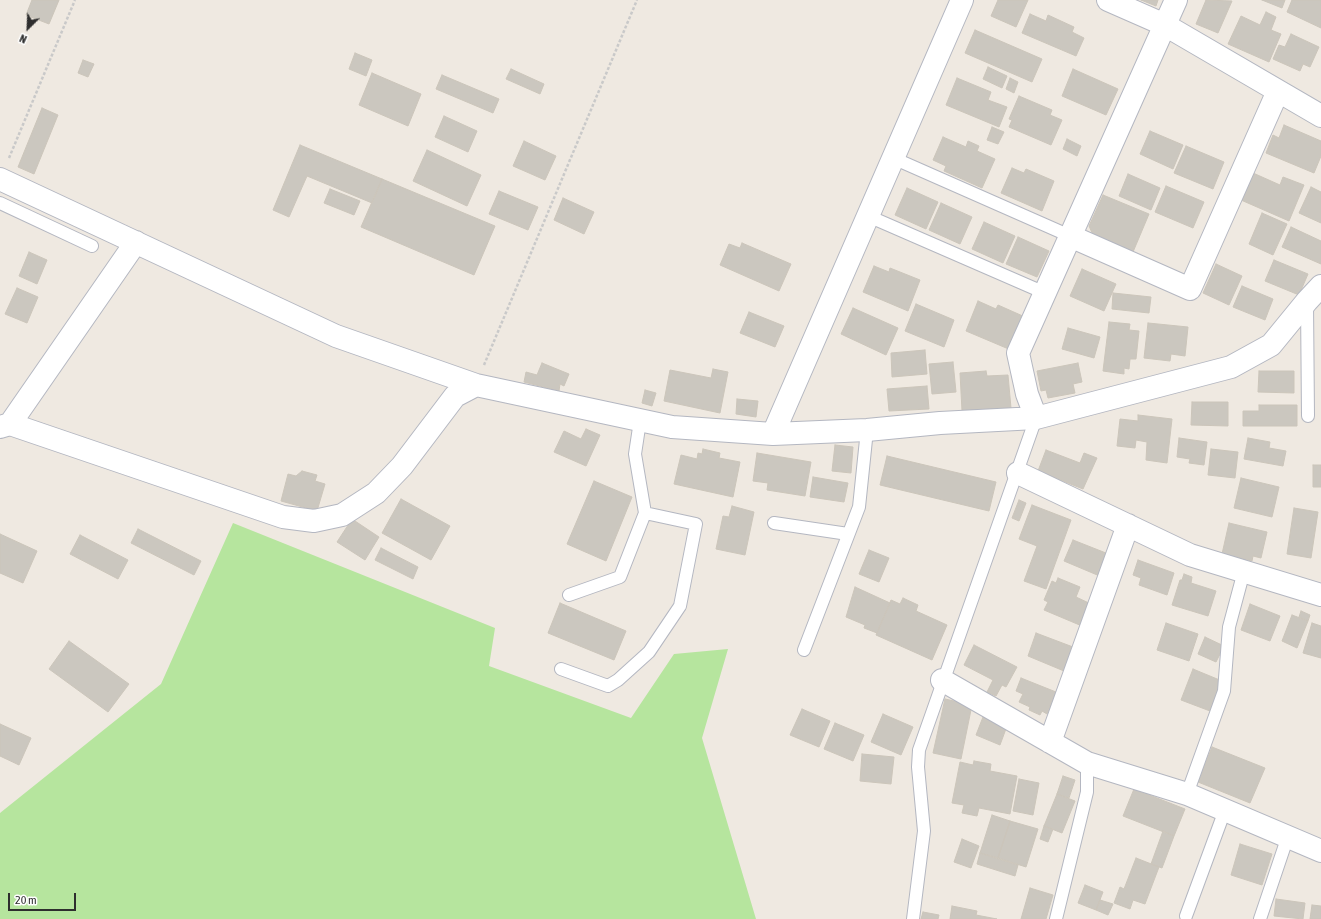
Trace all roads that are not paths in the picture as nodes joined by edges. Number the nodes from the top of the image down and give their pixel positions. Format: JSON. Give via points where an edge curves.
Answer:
{"nodes":[{"id":1,"x":962,"y":0,"type":"edge"},
{"id":2,"x":1108,"y":0,"type":"edge"},
{"id":3,"x":1176,"y":0,"type":"edge"},
{"id":4,"x":1165,"y":25,"type":"junction"},
{"id":5,"x":1278,"y":91,"type":"junction"},
{"id":6,"x":1321,"y":116,"type":"edge"},
{"id":7,"x":893,"y":158,"type":"junction"},
{"id":8,"x":3,"y":172,"type":"edge"},
{"id":9,"x":0,"y":203,"type":"edge"},
{"id":10,"x":868,"y":216,"type":"junction"},
{"id":11,"x":1070,"y":236,"type":"junction"},
{"id":12,"x":136,"y":242,"type":"junction"},
{"id":13,"x":92,"y":246,"type":"dead end"},
{"id":14,"x":1045,"y":293,"type":"junction"},
{"id":15,"x":1314,"y":293,"type":"edge"},
{"id":16,"x":476,"y":385,"type":"junction"},
{"id":17,"x":1308,"y":416,"type":"dead end"},
{"id":18,"x":1036,"y":418,"type":"junction"},
{"id":19,"x":640,"y":420,"type":"junction"},
{"id":20,"x":5,"y":426,"type":"edge"},
{"id":21,"x":867,"y":430,"type":"junction"},
{"id":22,"x":773,"y":434,"type":"junction"},
{"id":23,"x":1018,"y":473,"type":"junction"},
{"id":24,"x":644,"y":513,"type":"junction"},
{"id":25,"x":774,"y":523,"type":"dead end"},
{"id":26,"x":1128,"y":525,"type":"junction"},
{"id":27,"x":848,"y":534,"type":"junction"},
{"id":28,"x":1244,"y":571,"type":"junction"},
{"id":29,"x":569,"y":595,"type":"dead end"},
{"id":30,"x":1321,"y":595,"type":"edge"},
{"id":31,"x":804,"y":650,"type":"dead end"},
{"id":32,"x":561,"y":669,"type":"dead end"},
{"id":33,"x":942,"y":680,"type":"junction"},
{"id":34,"x":1050,"y":742,"type":"junction"},
{"id":35,"x":1087,"y":763,"type":"junction"},
{"id":36,"x":1187,"y":794,"type":"junction"},
{"id":37,"x":1224,"y":810,"type":"junction"},
{"id":38,"x":1288,"y":836,"type":"junction"},
{"id":39,"x":1321,"y":851,"type":"edge"},
{"id":40,"x":1186,"y":916,"type":"dead end"},
{"id":41,"x":913,"y":919,"type":"edge"},
{"id":42,"x":1056,"y":919,"type":"edge"},
{"id":43,"x":1260,"y":919,"type":"edge"}],
"edges":[{"from":1,"to":7,"type":"street"},
{"from":2,"to":4,"type":"street"},
{"from":3,"to":4,"type":"street"},
{"from":4,"to":5,"type":"street"},
{"from":4,"to":11,"type":"street"},
{"from":5,"to":6,"type":"street"},
{"from":5,"to":11,"type":"street","via":[[1190,289]]},
{"from":7,"to":10,"type":"street"},
{"from":7,"to":11,"type":"lane"},
{"from":8,"to":12,"type":"street"},
{"from":9,"to":13,"type":"lane"},
{"from":10,"to":14,"type":"lane"},
{"from":10,"to":22,"type":"street"},
{"from":11,"to":14,"type":"street"},
{"from":12,"to":16,"type":"street","via":[[336,336]]},
{"from":12,"to":20,"type":"street"},
{"from":14,"to":18,"type":"street","via":[[1018,353],[1027,394]]},
{"from":15,"to":17,"type":"lane"},
{"from":15,"to":18,"type":"street","via":[[1271,345],[1231,367]]},
{"from":16,"to":19,"type":"street"},
{"from":16,"to":20,"type":"street","via":[[455,396],[402,466],[376,493],[342,515],[314,521],[283,517]]},
{"from":18,"to":21,"type":"street"},
{"from":18,"to":23,"type":"lane"},
{"from":19,"to":22,"type":"street","via":[[672,427]]},
{"from":19,"to":24,"type":"lane","via":[[634,454]]},
{"from":21,"to":22,"type":"street"},
{"from":21,"to":27,"type":"lane","via":[[858,507]]},
{"from":23,"to":26,"type":"street"},
{"from":23,"to":33,"type":"lane"},
{"from":24,"to":29,"type":"lane","via":[[620,577]]},
{"from":24,"to":32,"type":"lane","via":[[696,524],[680,606],[649,652],[608,686]]},
{"from":25,"to":27,"type":"lane"},
{"from":26,"to":28,"type":"street","via":[[1190,554]]},
{"from":26,"to":34,"type":"street"},
{"from":27,"to":31,"type":"lane"},
{"from":28,"to":30,"type":"street"},
{"from":28,"to":36,"type":"lane","via":[[1229,627],[1224,691]]},
{"from":33,"to":34,"type":"street"},
{"from":33,"to":41,"type":"lane","via":[[919,750],[918,767],[924,831]]},
{"from":34,"to":35,"type":"street"},
{"from":35,"to":36,"type":"street"},
{"from":35,"to":42,"type":"lane","via":[[1088,792]]},
{"from":36,"to":37,"type":"street"},
{"from":37,"to":38,"type":"street"},
{"from":37,"to":40,"type":"lane"},
{"from":38,"to":39,"type":"street"},
{"from":38,"to":43,"type":"lane"}]}
